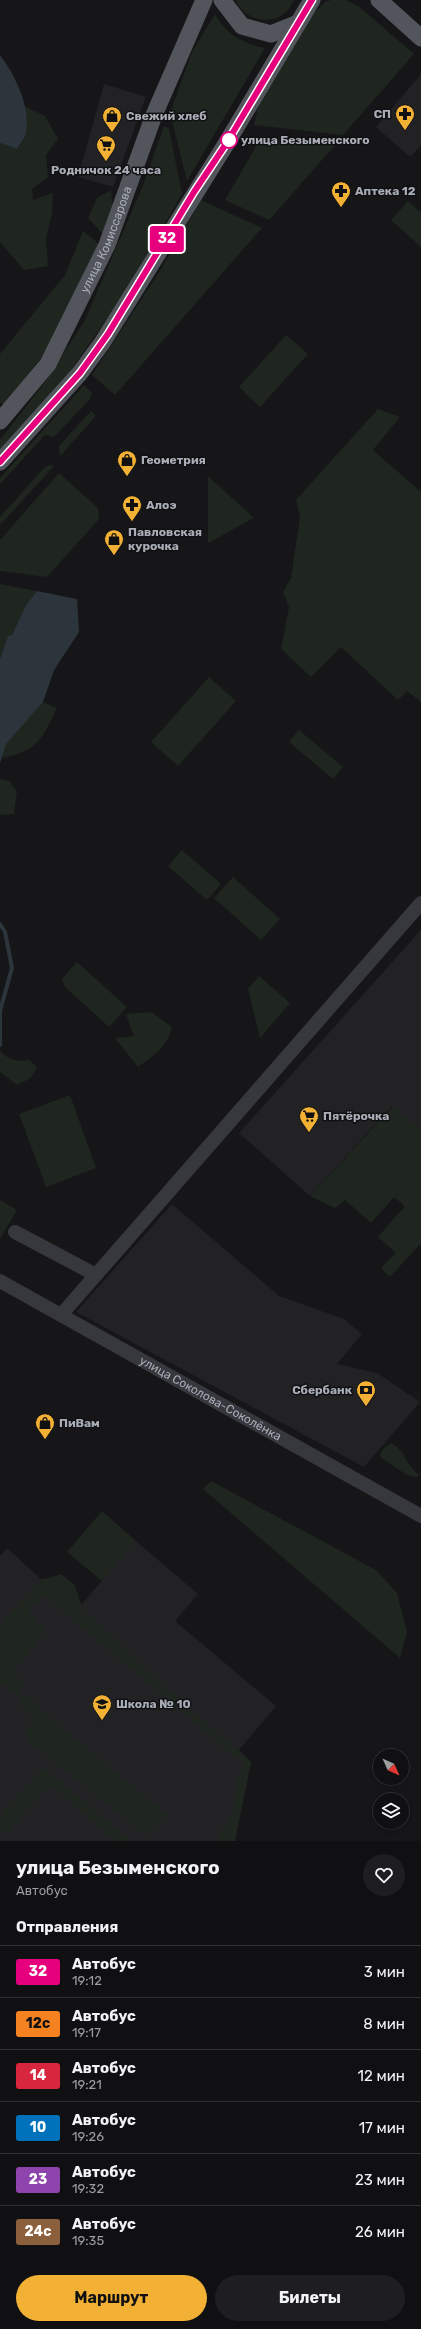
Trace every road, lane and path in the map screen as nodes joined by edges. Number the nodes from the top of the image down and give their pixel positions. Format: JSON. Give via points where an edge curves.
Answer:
{"nodes":[{"id":1,"x":204,"y":0,"type":"edge"},
{"id":2,"x":222,"y":0,"type":"edge"},
{"id":3,"x":312,"y":0,"type":"edge"},
{"id":4,"x":382,"y":1,"type":"edge"},
{"id":5,"x":296,"y":24,"type":"junction"},
{"id":6,"x":421,"y":38,"type":"edge"},
{"id":7,"x":0,"y":421,"type":"edge"},
{"id":8,"x":0,"y":462,"type":"edge"},
{"id":9,"x":421,"y":903,"type":"edge"},
{"id":10,"x":15,"y":1232,"type":"dead end"},
{"id":11,"x":96,"y":1275,"type":"junction"},
{"id":12,"x":0,"y":1281,"type":"edge"},
{"id":13,"x":60,"y":1315,"type":"junction"},
{"id":14,"x":421,"y":1516,"type":"edge"}],
"edges":[{"from":1,"to":7,"type":"main road","name":"улица Комиссарова","via":[[152,122],[107,244],[48,364]]},
{"from":2,"to":5,"type":"main road","via":[[242,26],[271,34]]},
{"from":3,"to":5,"type":"main road"},
{"from":4,"to":6,"type":"main road"},
{"from":5,"to":8,"type":"main road","via":[[226,144],[106,337],[80,373]]},
{"from":9,"to":11,"type":"street"},
{"from":10,"to":11,"type":"street"},
{"from":11,"to":13,"type":"street"},
{"from":12,"to":13,"type":"street","name":"улица Соколова-Соколёнка"},
{"from":13,"to":14,"type":"street","name":"улица Соколова-Соколёнка"}]}
